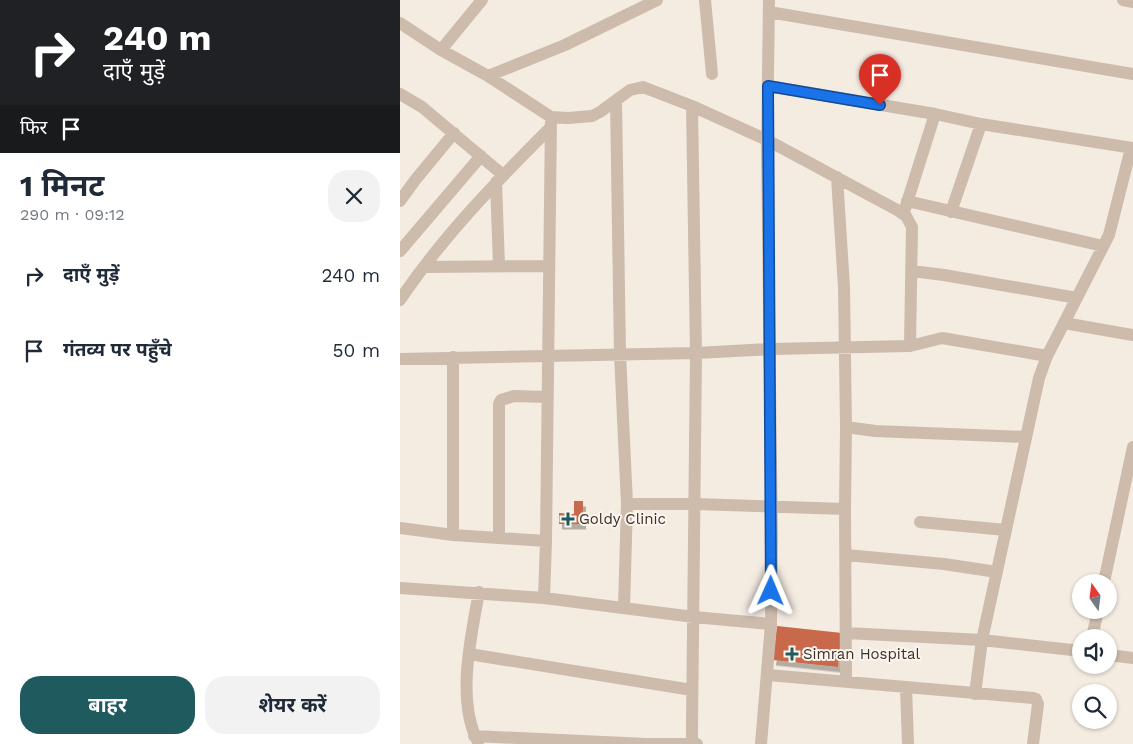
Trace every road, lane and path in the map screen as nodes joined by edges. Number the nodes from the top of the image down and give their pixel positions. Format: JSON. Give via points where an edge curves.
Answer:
{"nodes":[{"id":1,"x":482,"y":0,"type":"edge"},
{"id":2,"x":657,"y":0,"type":"edge"},
{"id":3,"x":705,"y":0,"type":"edge"},
{"id":4,"x":1123,"y":0,"type":"edge"},
{"id":5,"x":1133,"y":2,"type":"edge"},
{"id":6,"x":769,"y":6,"type":"edge"},
{"id":7,"x":400,"y":23,"type":"edge"},
{"id":8,"x":441,"y":50,"type":"junction"},
{"id":9,"x":712,"y":74,"type":"dead end"},
{"id":10,"x":1133,"y":74,"type":"edge"},
{"id":11,"x":488,"y":76,"type":"junction"},
{"id":12,"x":768,"y":86,"type":"junction"},
{"id":13,"x":400,"y":94,"type":"edge"},
{"id":14,"x":616,"y":101,"type":"junction"},
{"id":15,"x":692,"y":106,"type":"junction"},
{"id":16,"x":935,"y":114,"type":"junction"},
{"id":17,"x":550,"y":123,"type":"junction"},
{"id":18,"x":981,"y":124,"type":"junction"},
{"id":19,"x":454,"y":133,"type":"junction"},
{"id":20,"x":768,"y":140,"type":"junction"},
{"id":21,"x":1132,"y":148,"type":"edge"},
{"id":22,"x":481,"y":156,"type":"junction"},
{"id":23,"x":500,"y":178,"type":"junction"},
{"id":24,"x":837,"y":178,"type":"junction"},
{"id":25,"x":400,"y":201,"type":"edge"},
{"id":26,"x":907,"y":201,"type":"junction"},
{"id":27,"x":951,"y":212,"type":"junction"},
{"id":28,"x":903,"y":214,"type":"junction"},
{"id":29,"x":1103,"y":246,"type":"junction"},
{"id":30,"x":400,"y":251,"type":"edge"},
{"id":31,"x":499,"y":266,"type":"junction"},
{"id":32,"x":549,"y":266,"type":"junction"},
{"id":33,"x":425,"y":267,"type":"junction"},
{"id":34,"x":912,"y":271,"type":"junction"},
{"id":35,"x":1077,"y":298,"type":"junction"},
{"id":36,"x":400,"y":300,"type":"edge"},
{"id":37,"x":1064,"y":324,"type":"junction"},
{"id":38,"x":1133,"y":335,"type":"edge"},
{"id":39,"x":910,"y":346,"type":"junction"},
{"id":40,"x":846,"y":348,"type":"junction"},
{"id":41,"x":771,"y":349,"type":"junction"},
{"id":42,"x":696,"y":353,"type":"junction"},
{"id":43,"x":620,"y":354,"type":"junction"},
{"id":44,"x":547,"y":356,"type":"junction"},
{"id":45,"x":1047,"y":356,"type":"junction"},
{"id":46,"x":453,"y":357,"type":"junction"},
{"id":47,"x":400,"y":359,"type":"edge"},
{"id":48,"x":547,"y":397,"type":"junction"},
{"id":49,"x":846,"y":427,"type":"junction"},
{"id":50,"x":1026,"y":438,"type":"junction"},
{"id":51,"x":1133,"y":447,"type":"edge"},
{"id":52,"x":627,"y":504,"type":"junction"},
{"id":53,"x":695,"y":504,"type":"junction"},
{"id":54,"x":772,"y":506,"type":"junction"},
{"id":55,"x":845,"y":509,"type":"junction"},
{"id":56,"x":920,"y":522,"type":"dead end"},
{"id":57,"x":400,"y":528,"type":"edge"},
{"id":58,"x":1006,"y":530,"type":"junction"},
{"id":59,"x":454,"y":535,"type":"junction"},
{"id":60,"x":499,"y":538,"type":"junction"},
{"id":61,"x":546,"y":541,"type":"junction"},
{"id":62,"x":846,"y":556,"type":"junction"},
{"id":63,"x":997,"y":572,"type":"junction"},
{"id":64,"x":1106,"y":574,"type":"edge"},
{"id":65,"x":400,"y":588,"type":"edge"},
{"id":66,"x":479,"y":592,"type":"junction"},
{"id":67,"x":544,"y":598,"type":"junction"},
{"id":68,"x":624,"y":608,"type":"junction"},
{"id":69,"x":694,"y":616,"type":"junction"},
{"id":70,"x":771,"y":624,"type":"junction"},
{"id":71,"x":846,"y":633,"type":"junction"},
{"id":72,"x":982,"y":640,"type":"junction"},
{"id":73,"x":1072,"y":650,"type":"edge"},
{"id":74,"x":469,"y":654,"type":"junction"},
{"id":75,"x":1117,"y":656,"type":"edge"},
{"id":76,"x":1133,"y":658,"type":"edge"},
{"id":77,"x":768,"y":675,"type":"junction"},
{"id":78,"x":846,"y":682,"type":"junction"},
{"id":79,"x":906,"y":687,"type":"junction"},
{"id":80,"x":692,"y":690,"type":"junction"},
{"id":81,"x":975,"y":694,"type":"junction"},
{"id":82,"x":477,"y":740,"type":"edge"},
{"id":83,"x":692,"y":744,"type":"edge"},
{"id":84,"x":697,"y":744,"type":"edge"},
{"id":85,"x":762,"y":744,"type":"edge"},
{"id":86,"x":908,"y":744,"type":"edge"},
{"id":87,"x":1033,"y":744,"type":"edge"}],
"edges":[{"from":1,"to":8,"type":"street"},
{"from":2,"to":11,"type":"street","via":[[565,45]]},
{"from":3,"to":9,"type":"street"},
{"from":4,"to":5,"type":"street"},
{"from":6,"to":10,"type":"street"},
{"from":6,"to":12,"type":"street"},
{"from":7,"to":8,"type":"street"},
{"from":8,"to":11,"type":"street"},
{"from":11,"to":17,"type":"street"},
{"from":12,"to":16,"type":"street"},
{"from":12,"to":20,"type":"street"},
{"from":13,"to":19,"type":"street"},
{"from":14,"to":15,"type":"street","via":[[630,90],[643,87]]},
{"from":14,"to":17,"type":"street","via":[[592,116]]},
{"from":14,"to":43,"type":"street"},
{"from":15,"to":20,"type":"street"},
{"from":15,"to":42,"type":"street"},
{"from":16,"to":18,"type":"street"},
{"from":16,"to":26,"type":"street"},
{"from":17,"to":23,"type":"street"},
{"from":17,"to":32,"type":"street"},
{"from":18,"to":21,"type":"street"},
{"from":18,"to":27,"type":"street"},
{"from":19,"to":22,"type":"street"},
{"from":19,"to":25,"type":"street"},
{"from":20,"to":24,"type":"street"},
{"from":20,"to":41,"type":"street"},
{"from":21,"to":29,"type":"street","via":[[1109,235]]},
{"from":22,"to":23,"type":"street"},
{"from":22,"to":30,"type":"street"},
{"from":23,"to":31,"type":"street"},
{"from":23,"to":33,"type":"street"},
{"from":24,"to":28,"type":"street"},
{"from":24,"to":40,"type":"street"},
{"from":26,"to":27,"type":"street"},
{"from":26,"to":28,"type":"street"},
{"from":27,"to":29,"type":"street"},
{"from":28,"to":34,"type":"street","via":[[912,227]]},
{"from":29,"to":35,"type":"street"},
{"from":31,"to":32,"type":"street"},
{"from":31,"to":33,"type":"street"},
{"from":32,"to":44,"type":"street"},
{"from":33,"to":36,"type":"street"},
{"from":34,"to":35,"type":"street"},
{"from":34,"to":39,"type":"street"},
{"from":35,"to":37,"type":"street"},
{"from":37,"to":38,"type":"street"},
{"from":37,"to":45,"type":"street"},
{"from":39,"to":40,"type":"street"},
{"from":39,"to":45,"type":"street","via":[[942,338]]},
{"from":40,"to":41,"type":"street"},
{"from":40,"to":49,"type":"street"},
{"from":41,"to":42,"type":"street"},
{"from":41,"to":54,"type":"street"},
{"from":42,"to":43,"type":"street"},
{"from":42,"to":53,"type":"street"},
{"from":43,"to":44,"type":"street"},
{"from":43,"to":52,"type":"street"},
{"from":44,"to":46,"type":"street"},
{"from":44,"to":48,"type":"street"},
{"from":45,"to":50,"type":"street"},
{"from":46,"to":47,"type":"street"},
{"from":46,"to":59,"type":"street"},
{"from":48,"to":60,"type":"street","via":[[500,400]]},
{"from":48,"to":61,"type":"street"},
{"from":49,"to":50,"type":"street"},
{"from":49,"to":55,"type":"street"},
{"from":50,"to":58,"type":"street"},
{"from":51,"to":64,"type":"street"},
{"from":52,"to":53,"type":"street"},
{"from":52,"to":68,"type":"street"},
{"from":53,"to":54,"type":"street"},
{"from":53,"to":69,"type":"street"},
{"from":54,"to":55,"type":"street"},
{"from":54,"to":70,"type":"street"},
{"from":55,"to":62,"type":"street"},
{"from":56,"to":58,"type":"street"},
{"from":57,"to":59,"type":"street"},
{"from":58,"to":63,"type":"street"},
{"from":59,"to":60,"type":"street"},
{"from":60,"to":61,"type":"street"},
{"from":61,"to":67,"type":"street"},
{"from":62,"to":63,"type":"street"},
{"from":62,"to":71,"type":"street"},
{"from":63,"to":72,"type":"street"},
{"from":65,"to":66,"type":"street"},
{"from":66,"to":67,"type":"street"},
{"from":66,"to":74,"type":"street"},
{"from":67,"to":68,"type":"street"},
{"from":68,"to":69,"type":"street"},
{"from":69,"to":70,"type":"street"},
{"from":69,"to":80,"type":"street"},
{"from":70,"to":77,"type":"street"},
{"from":71,"to":72,"type":"street"},
{"from":71,"to":78,"type":"street"},
{"from":72,"to":73,"type":"street"},
{"from":72,"to":81,"type":"street"},
{"from":74,"to":80,"type":"street"},
{"from":74,"to":82,"type":"street","via":[[466,690]]},
{"from":75,"to":76,"type":"street"},
{"from":77,"to":78,"type":"street"},
{"from":77,"to":85,"type":"street"},
{"from":78,"to":79,"type":"street"},
{"from":79,"to":81,"type":"street"},
{"from":79,"to":86,"type":"street"},
{"from":80,"to":83,"type":"street"},
{"from":81,"to":87,"type":"street","via":[[1036,699]]},
{"from":82,"to":83,"type":"street"},
{"from":83,"to":84,"type":"street"}]}
